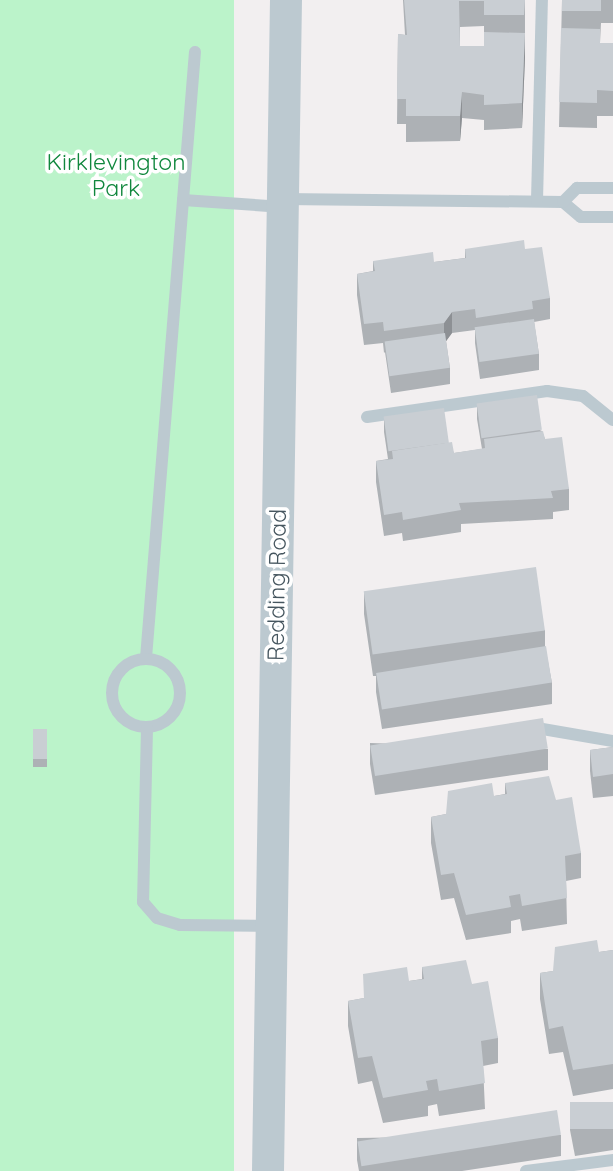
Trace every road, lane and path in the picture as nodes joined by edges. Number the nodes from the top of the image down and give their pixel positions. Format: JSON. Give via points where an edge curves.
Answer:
{"nodes":[{"id":1,"x":286,"y":0,"type":"edge"},
{"id":2,"x":542,"y":0,"type":"edge"},
{"id":3,"x":195,"y":52,"type":"dead end"},
{"id":4,"x":613,"y":188,"type":"edge"},
{"id":5,"x":183,"y":200,"type":"junction"},
{"id":6,"x":537,"y":201,"type":"junction"},
{"id":7,"x":563,"y":202,"type":"junction"},
{"id":8,"x":283,"y":203,"type":"junction"},
{"id":9,"x":613,"y":217,"type":"edge"},
{"id":10,"x":367,"y":417,"type":"dead end"},
{"id":11,"x":613,"y":419,"type":"edge"},
{"id":12,"x":146,"y":658,"type":"junction"},
{"id":13,"x":147,"y":728,"type":"junction"},
{"id":14,"x":510,"y":731,"type":"edge"},
{"id":15,"x":613,"y":741,"type":"edge"},
{"id":16,"x":272,"y":926,"type":"junction"},
{"id":17,"x":613,"y":1160,"type":"edge"},
{"id":18,"x":268,"y":1171,"type":"edge"},
{"id":19,"x":526,"y":1171,"type":"edge"}],
"edges":[{"from":1,"to":8,"type":"street","name":"Redding Road"},
{"from":2,"to":6,"type":"lane"},
{"from":3,"to":5,"type":"lane"},
{"from":4,"to":7,"type":"lane","via":[[577,188]]},
{"from":5,"to":8,"type":"lane"},
{"from":5,"to":12,"type":"lane"},
{"from":6,"to":7,"type":"lane"},
{"from":6,"to":8,"type":"lane"},
{"from":7,"to":9,"type":"lane","via":[[581,217]]},
{"from":8,"to":16,"type":"street","name":"Redding Road"},
{"from":10,"to":11,"type":"lane","via":[[547,391],[583,396]]},
{"from":12,"to":13,"type":"lane","via":[[170,669],[181,693],[171,718]]},
{"from":12,"to":13,"type":"lane","via":[[122,668],[112,693],[122,718]]},
{"from":13,"to":16,"type":"lane","via":[[143,902],[157,918],[180,925]]},
{"from":14,"to":15,"type":"lane","via":[[537,726]]},
{"from":16,"to":18,"type":"street","name":"Redding Road"},
{"from":17,"to":19,"type":"lane"}]}
